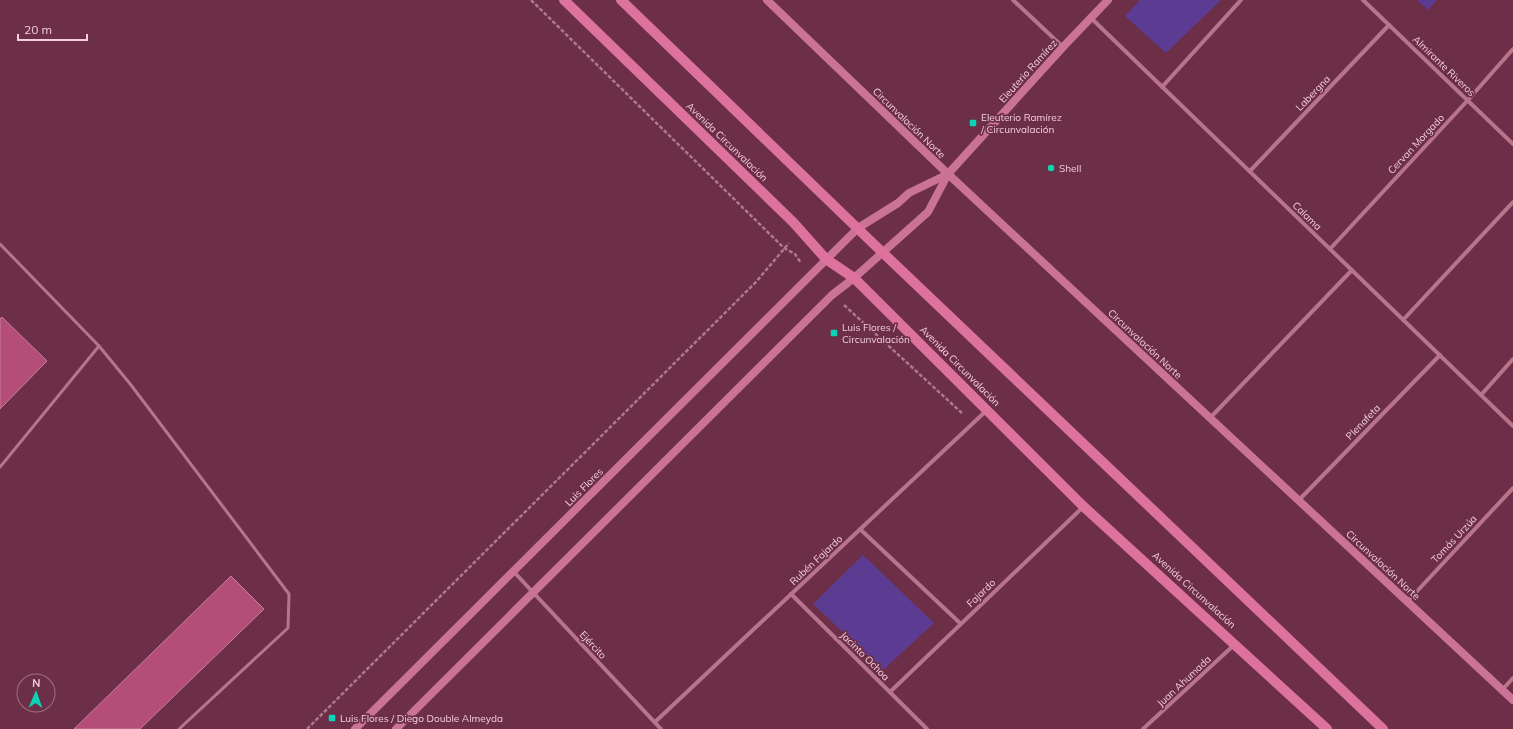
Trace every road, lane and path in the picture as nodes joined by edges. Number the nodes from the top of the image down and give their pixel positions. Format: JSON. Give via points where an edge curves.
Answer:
{"nodes":[{"id":1,"x":531,"y":0,"type":"edge"},
{"id":2,"x":564,"y":0,"type":"edge"},
{"id":3,"x":621,"y":0,"type":"edge"},
{"id":4,"x":767,"y":0,"type":"edge"},
{"id":5,"x":1013,"y":0,"type":"edge"},
{"id":6,"x":1108,"y":0,"type":"edge"},
{"id":7,"x":1241,"y":0,"type":"edge"},
{"id":8,"x":1363,"y":0,"type":"edge"},
{"id":9,"x":1091,"y":18,"type":"junction"},
{"id":10,"x":1389,"y":25,"type":"junction"},
{"id":11,"x":1062,"y":47,"type":"junction"},
{"id":12,"x":1513,"y":49,"type":"edge"},
{"id":13,"x":1162,"y":87,"type":"junction"},
{"id":14,"x":1468,"y":100,"type":"junction"},
{"id":15,"x":1513,"y":144,"type":"edge"},
{"id":16,"x":1250,"y":172,"type":"junction"},
{"id":17,"x":948,"y":174,"type":"junction"},
{"id":18,"x":1513,"y":202,"type":"edge"},
{"id":19,"x":858,"y":228,"type":"junction"},
{"id":20,"x":800,"y":230,"type":"junction"},
{"id":21,"x":0,"y":244,"type":"edge"},
{"id":22,"x":784,"y":248,"type":"junction"},
{"id":23,"x":1330,"y":249,"type":"junction"},
{"id":24,"x":882,"y":252,"type":"junction"},
{"id":25,"x":826,"y":259,"type":"junction"},
{"id":26,"x":1352,"y":270,"type":"junction"},
{"id":27,"x":809,"y":275,"type":"junction"},
{"id":28,"x":854,"y":278,"type":"junction"},
{"id":29,"x":832,"y":295,"type":"junction"},
{"id":30,"x":1403,"y":320,"type":"junction"},
{"id":31,"x":99,"y":346,"type":"junction"},
{"id":32,"x":1440,"y":355,"type":"junction"},
{"id":33,"x":1513,"y":359,"type":"edge"},
{"id":34,"x":1481,"y":395,"type":"junction"},
{"id":35,"x":988,"y":410,"type":"junction"},
{"id":36,"x":1210,"y":418,"type":"junction"},
{"id":37,"x":973,"y":423,"type":"junction"},
{"id":38,"x":1513,"y":426,"type":"edge"},
{"id":39,"x":0,"y":467,"type":"edge"},
{"id":40,"x":1513,"y":488,"type":"edge"},
{"id":41,"x":1298,"y":501,"type":"junction"},
{"id":42,"x":1084,"y":506,"type":"junction"},
{"id":43,"x":860,"y":529,"type":"junction"},
{"id":44,"x":514,"y":572,"type":"junction"},
{"id":45,"x":533,"y":593,"type":"junction"},
{"id":46,"x":791,"y":594,"type":"junction"},
{"id":47,"x":1407,"y":602,"type":"junction"},
{"id":48,"x":961,"y":624,"type":"junction"},
{"id":49,"x":1235,"y":644,"type":"junction"},
{"id":50,"x":1513,"y":678,"type":"edge"},
{"id":51,"x":1502,"y":690,"type":"junction"},
{"id":52,"x":890,"y":692,"type":"junction"},
{"id":53,"x":1513,"y":700,"type":"edge"},
{"id":54,"x":655,"y":722,"type":"junction"},
{"id":55,"x":179,"y":729,"type":"edge"},
{"id":56,"x":307,"y":729,"type":"edge"},
{"id":57,"x":355,"y":729,"type":"edge"},
{"id":58,"x":396,"y":729,"type":"edge"},
{"id":59,"x":661,"y":729,"type":"edge"},
{"id":60,"x":927,"y":729,"type":"edge"},
{"id":61,"x":1143,"y":729,"type":"edge"},
{"id":62,"x":1327,"y":729,"type":"edge"},
{"id":63,"x":1383,"y":729,"type":"edge"}],
"edges":[{"from":1,"to":22,"type":"path"},
{"from":2,"to":20,"type":"main road","name":"Avenida Circunvalación"},
{"from":3,"to":19,"type":"main road"},
{"from":4,"to":17,"type":"main road","name":"Circunvalación Norte"},
{"from":5,"to":11,"type":"street"},
{"from":6,"to":9,"type":"main road","name":"Eleuterio Ramírez"},
{"from":7,"to":13,"type":"street"},
{"from":8,"to":10,"type":"street","name":"Almirante Riveros"},
{"from":9,"to":11,"type":"main road","name":"Eleuterio Ramírez"},
{"from":9,"to":13,"type":"street","name":"Calama"},
{"from":10,"to":14,"type":"street","name":"Almirante Riveros"},
{"from":10,"to":16,"type":"street","name":"Labergna"},
{"from":11,"to":17,"type":"main road","name":"Eleuterio Ramírez"},
{"from":12,"to":14,"type":"street","name":"Cervan Morgado"},
{"from":13,"to":16,"type":"street","name":"Calama"},
{"from":14,"to":15,"type":"street","name":"Almirante Riveros"},
{"from":14,"to":23,"type":"street","name":"Cervan Morgado"},
{"from":16,"to":23,"type":"street","name":"Calama"},
{"from":17,"to":19,"type":"main road","name":"Eleuterio Ramírez","via":[[909,193],[898,203]]},
{"from":17,"to":24,"type":"main road","name":"Eleuterio Ramírez","via":[[928,212]]},
{"from":17,"to":36,"type":"main road","name":"Circunvalación Norte"},
{"from":18,"to":30,"type":"street"},
{"from":19,"to":24,"type":"main road"},
{"from":19,"to":25,"type":"main road","name":"Eleuterio Ramírez"},
{"from":20,"to":22,"type":"path"},
{"from":20,"to":25,"type":"main road","name":"Avenida Circunvalación"},
{"from":21,"to":31,"type":"lane"},
{"from":22,"to":27,"type":"path","via":[[795,254]]},
{"from":22,"to":56,"type":"path","via":[[756,282]]},
{"from":23,"to":26,"type":"street","name":"Calama"},
{"from":24,"to":28,"type":"main road","name":"Eleuterio Ramírez"},
{"from":24,"to":63,"type":"main road"},
{"from":25,"to":27,"type":"main road","name":"Luis Flores"},
{"from":25,"to":28,"type":"main road","name":"Avenida Circunvalación"},
{"from":26,"to":30,"type":"street","name":"Calama"},
{"from":26,"to":36,"type":"street"},
{"from":27,"to":44,"type":"main road","name":"Luis Flores"},
{"from":28,"to":29,"type":"main road"},
{"from":28,"to":35,"type":"main road","name":"Avenida Circunvalación"},
{"from":29,"to":37,"type":"path"},
{"from":29,"to":45,"type":"main road"},
{"from":30,"to":32,"type":"street","name":"Calama"},
{"from":31,"to":39,"type":"lane"},
{"from":31,"to":55,"type":"lane","via":[[289,594],[288,628]]},
{"from":32,"to":34,"type":"street","name":"Calama"},
{"from":32,"to":41,"type":"street","name":"Plenafeta"},
{"from":33,"to":34,"type":"street"},
{"from":34,"to":38,"type":"street","name":"Calama"},
{"from":35,"to":37,"type":"street","name":"Rubén Fajardo"},
{"from":35,"to":42,"type":"main road","name":"Avenida Circunvalación"},
{"from":36,"to":41,"type":"main road","name":"Circunvalación Norte"},
{"from":37,"to":43,"type":"street","name":"Rubén Fajardo"},
{"from":40,"to":47,"type":"street","name":"Tomás Urzúa"},
{"from":41,"to":47,"type":"main road","name":"Circunvalación Norte"},
{"from":42,"to":48,"type":"street","name":"Fajardo"},
{"from":42,"to":49,"type":"main road","name":"Avenida Circunvalación"},
{"from":43,"to":46,"type":"street","name":"Rubén Fajardo"},
{"from":43,"to":48,"type":"street"},
{"from":44,"to":45,"type":"street","name":"Ejército"},
{"from":44,"to":57,"type":"main road","name":"Luis Flores"},
{"from":45,"to":54,"type":"street","name":"Ejército"},
{"from":45,"to":58,"type":"main road"},
{"from":46,"to":52,"type":"street","name":"Jacinto Ochoa"},
{"from":46,"to":54,"type":"street","name":"Rubén Fajardo"},
{"from":47,"to":51,"type":"main road","name":"Circunvalación Norte"},
{"from":48,"to":52,"type":"street","name":"Fajardo"},
{"from":49,"to":61,"type":"street","name":"Juan Ahumada"},
{"from":49,"to":62,"type":"main road","name":"Avenida Circunvalación"},
{"from":50,"to":51,"type":"street"},
{"from":51,"to":53,"type":"main road","name":"Circunvalación Norte"},
{"from":52,"to":60,"type":"street","name":"Jacinto Ochoa"},
{"from":54,"to":59,"type":"street","name":"Ejército"}]}
